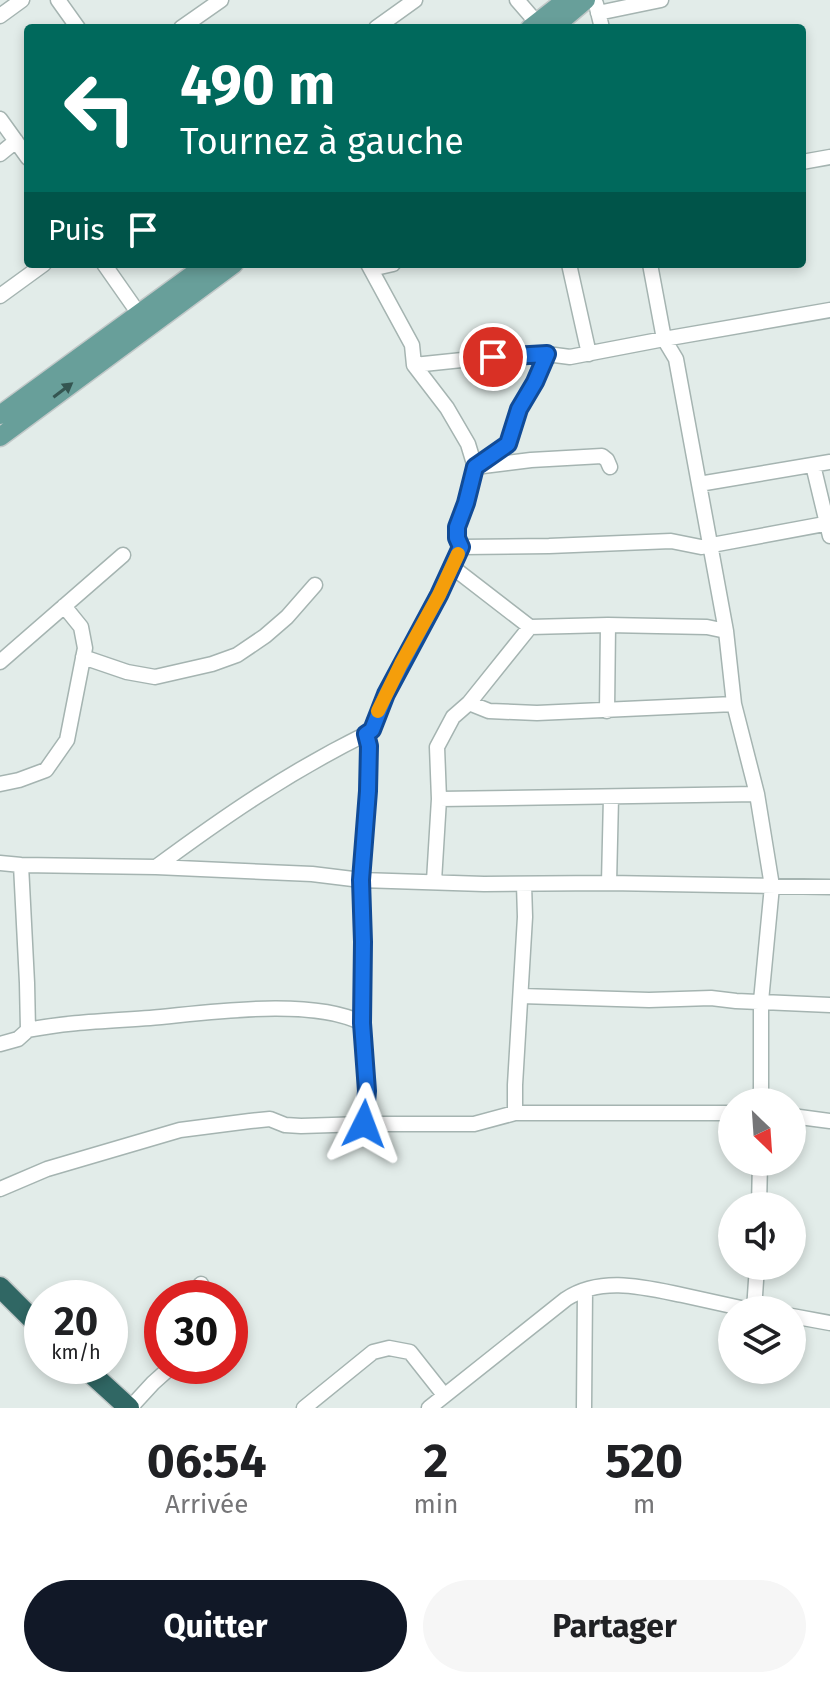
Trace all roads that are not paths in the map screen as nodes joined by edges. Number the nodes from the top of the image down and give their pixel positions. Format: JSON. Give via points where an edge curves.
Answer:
{"nodes":[{"id":1,"x":22,"y":0,"type":"edge"},
{"id":2,"x":58,"y":0,"type":"edge"},
{"id":3,"x":221,"y":0,"type":"edge"},
{"id":4,"x":415,"y":0,"type":"edge"},
{"id":5,"x":517,"y":0,"type":"edge"},
{"id":6,"x":566,"y":0,"type":"edge"},
{"id":7,"x":661,"y":0,"type":"edge"},
{"id":8,"x":595,"y":10,"type":"edge"},
{"id":9,"x":0,"y":16,"type":"edge"},
{"id":10,"x":75,"y":24,"type":"edge"},
{"id":11,"x":187,"y":24,"type":"edge"},
{"id":12,"x":382,"y":24,"type":"edge"},
{"id":13,"x":538,"y":24,"type":"edge"},
{"id":14,"x":542,"y":24,"type":"edge"},
{"id":15,"x":547,"y":24,"type":"edge"},
{"id":16,"x":0,"y":119,"type":"edge"},
{"id":17,"x":16,"y":141,"type":"junction"},
{"id":18,"x":24,"y":152,"type":"edge"},
{"id":19,"x":0,"y":154,"type":"edge"},
{"id":20,"x":830,"y":157,"type":"edge"},
{"id":21,"x":806,"y":161,"type":"edge"},
{"id":22,"x":38,"y":268,"type":"edge"},
{"id":23,"x":107,"y":268,"type":"edge"},
{"id":24,"x":202,"y":268,"type":"edge"},
{"id":25,"x":229,"y":268,"type":"edge"},
{"id":26,"x":370,"y":268,"type":"edge"},
{"id":27,"x":570,"y":268,"type":"edge"},
{"id":28,"x":651,"y":268,"type":"edge"},
{"id":29,"x":0,"y":296,"type":"edge"},
{"id":30,"x":830,"y":310,"type":"edge"},
{"id":31,"x":139,"y":314,"type":"junction"},
{"id":32,"x":664,"y":339,"type":"junction"},
{"id":33,"x":547,"y":354,"type":"junction"},
{"id":34,"x":589,"y":354,"type":"junction"},
{"id":35,"x":414,"y":365,"type":"junction"},
{"id":36,"x":0,"y":415,"type":"edge"},
{"id":37,"x":0,"y":437,"type":"edge"},
{"id":38,"x":830,"y":462,"type":"edge"},
{"id":39,"x":813,"y":465,"type":"junction"},
{"id":40,"x":475,"y":467,"type":"junction"},
{"id":41,"x":610,"y":467,"type":"dead end"},
{"id":42,"x":699,"y":484,"type":"junction"},
{"id":43,"x":829,"y":528,"type":"edge"},
{"id":44,"x":711,"y":545,"type":"junction"},
{"id":45,"x":461,"y":547,"type":"junction"},
{"id":46,"x":123,"y":555,"type":"dead end"},
{"id":47,"x":451,"y":566,"type":"junction"},
{"id":48,"x":315,"y":585,"type":"dead end"},
{"id":49,"x":64,"y":606,"type":"junction"},
{"id":50,"x":608,"y":625,"type":"junction"},
{"id":51,"x":530,"y":627,"type":"junction"},
{"id":52,"x":726,"y":631,"type":"junction"},
{"id":53,"x":83,"y":657,"type":"junction"},
{"id":54,"x":0,"y":662,"type":"edge"},
{"id":55,"x":469,"y":703,"type":"junction"},
{"id":56,"x":734,"y":704,"type":"junction"},
{"id":57,"x":607,"y":711,"type":"junction"},
{"id":58,"x":366,"y":734,"type":"junction"},
{"id":59,"x":0,"y":784,"type":"edge"},
{"id":60,"x":757,"y":794,"type":"junction"},
{"id":61,"x":611,"y":797,"type":"junction"},
{"id":62,"x":439,"y":799,"type":"junction"},
{"id":63,"x":0,"y":863,"type":"edge"},
{"id":64,"x":21,"y":865,"type":"junction"},
{"id":65,"x":156,"y":867,"type":"junction"},
{"id":66,"x":361,"y":880,"type":"junction"},
{"id":67,"x":434,"y":881,"type":"junction"},
{"id":68,"x":609,"y":883,"type":"junction"},
{"id":69,"x":524,"y":884,"type":"junction"},
{"id":70,"x":772,"y":886,"type":"junction"},
{"id":71,"x":830,"y":887,"type":"edge"},
{"id":72,"x":521,"y":996,"type":"junction"},
{"id":73,"x":761,"y":1001,"type":"junction"},
{"id":74,"x":830,"y":1005,"type":"edge"},
{"id":75,"x":362,"y":1023,"type":"junction"},
{"id":76,"x":28,"y":1030,"type":"junction"},
{"id":77,"x":0,"y":1044,"type":"edge"},
{"id":78,"x":761,"y":1088,"type":"edge"},
{"id":79,"x":515,"y":1113,"type":"junction"},
{"id":80,"x":718,"y":1113,"type":"edge"},
{"id":81,"x":806,"y":1118,"type":"edge"},
{"id":82,"x":830,"y":1121,"type":"edge"},
{"id":83,"x":364,"y":1124,"type":"junction"},
{"id":84,"x":0,"y":1189,"type":"edge"},
{"id":85,"x":0,"y":1287,"type":"edge"},
{"id":86,"x":585,"y":1290,"type":"junction"},
{"id":87,"x":718,"y":1303,"type":"edge"},
{"id":88,"x":24,"y":1311,"type":"edge"},
{"id":89,"x":806,"y":1319,"type":"edge"},
{"id":90,"x":830,"y":1323,"type":"edge"},
{"id":91,"x":101,"y":1384,"type":"edge"},
{"id":92,"x":152,"y":1384,"type":"edge"},
{"id":93,"x":444,"y":1395,"type":"junction"},
{"id":94,"x":121,"y":1405,"type":"edge"},
{"id":95,"x":304,"y":1408,"type":"edge"},
{"id":96,"x":429,"y":1408,"type":"edge"},
{"id":97,"x":584,"y":1408,"type":"edge"}],
"edges":[{"from":1,"to":9,"type":"street"},
{"from":2,"to":10,"type":"street"},
{"from":3,"to":11,"type":"street"},
{"from":4,"to":12,"type":"street"},
{"from":5,"to":13,"type":"street"},
{"from":6,"to":14,"type":"main road"},
{"from":7,"to":8,"type":"street"},
{"from":8,"to":15,"type":"main road"},
{"from":16,"to":17,"type":"street"},
{"from":17,"to":18,"type":"street"},
{"from":17,"to":19,"type":"street"},
{"from":20,"to":21,"type":"street"},
{"from":22,"to":29,"type":"street"},
{"from":23,"to":31,"type":"street"},
{"from":24,"to":31,"type":"main road"},
{"from":37,"to":25,"type":"main road","one_way":true},
{"from":26,"to":35,"type":"street","via":[[412,345]]},
{"from":27,"to":34,"type":"street"},
{"from":28,"to":32,"type":"street"},
{"from":30,"to":32,"type":"street"},
{"from":31,"to":36,"type":"main road"},
{"from":32,"to":34,"type":"street"},
{"from":32,"to":42,"type":"street","via":[[676,359]]},
{"from":33,"to":34,"type":"street"},
{"from":33,"to":35,"type":"street"},
{"from":33,"to":40,"type":"street","via":[[508,444]]},
{"from":35,"to":40,"type":"street","via":[[447,408]]},
{"from":38,"to":39,"type":"street"},
{"from":39,"to":42,"type":"street"},
{"from":39,"to":43,"type":"street"},
{"from":40,"to":41,"type":"street","via":[[602,456]]},
{"from":40,"to":45,"type":"street","via":[[457,527]]},
{"from":42,"to":44,"type":"street"},
{"from":43,"to":44,"type":"street"},
{"from":44,"to":45,"type":"street","via":[[671,541]]},
{"from":44,"to":52,"type":"street"},
{"from":45,"to":47,"type":"street"},
{"from":46,"to":49,"type":"street"},
{"from":47,"to":51,"type":"street"},
{"from":47,"to":58,"type":"street"},
{"from":48,"to":53,"type":"street","via":[[265,636],[212,664],[155,677]]},
{"from":49,"to":53,"type":"street","via":[[81,627]]},
{"from":49,"to":54,"type":"street"},
{"from":50,"to":51,"type":"street"},
{"from":50,"to":52,"type":"street"},
{"from":50,"to":57,"type":"street"},
{"from":51,"to":55,"type":"street"},
{"from":52,"to":56,"type":"street"},
{"from":53,"to":59,"type":"street","via":[[67,740],[58,755],[46,770]]},
{"from":55,"to":57,"type":"street","via":[[489,711]]},
{"from":55,"to":62,"type":"street","via":[[453,717],[437,747]]},
{"from":56,"to":57,"type":"street"},
{"from":56,"to":60,"type":"street"},
{"from":58,"to":65,"type":"street","via":[[265,789]]},
{"from":58,"to":66,"type":"street"},
{"from":60,"to":61,"type":"street"},
{"from":60,"to":70,"type":"street"},
{"from":61,"to":62,"type":"street"},
{"from":61,"to":68,"type":"street"},
{"from":62,"to":67,"type":"street"},
{"from":63,"to":64,"type":"street"},
{"from":64,"to":65,"type":"street"},
{"from":64,"to":76,"type":"street"},
{"from":65,"to":66,"type":"street"},
{"from":66,"to":67,"type":"street"},
{"from":66,"to":75,"type":"street"},
{"from":67,"to":69,"type":"street"},
{"from":68,"to":69,"type":"street"},
{"from":68,"to":70,"type":"street"},
{"from":69,"to":72,"type":"street"},
{"from":70,"to":71,"type":"street"},
{"from":70,"to":73,"type":"street"},
{"from":72,"to":73,"type":"street"},
{"from":72,"to":79,"type":"street"},
{"from":73,"to":74,"type":"street"},
{"from":73,"to":78,"type":"street"},
{"from":75,"to":76,"type":"street","via":[[276,1009]]},
{"from":75,"to":83,"type":"street"},
{"from":76,"to":77,"type":"street"},
{"from":79,"to":80,"type":"street"},
{"from":79,"to":83,"type":"street","via":[[474,1124]]},
{"from":81,"to":82,"type":"street"},
{"from":83,"to":84,"type":"street","via":[[301,1126],[270,1119],[180,1130],[47,1169]]},
{"from":85,"to":88,"type":"highway"},
{"from":86,"to":87,"type":"street","via":[[643,1287]]},
{"from":86,"to":93,"type":"street","via":[[566,1299]]},
{"from":86,"to":97,"type":"street"},
{"from":89,"to":90,"type":"street"},
{"from":91,"to":94,"type":"highway"},
{"from":92,"to":94,"type":"street"},
{"from":93,"to":95,"type":"street","via":[[410,1352],[389,1348],[373,1352]]},
{"from":93,"to":96,"type":"street"}]}
